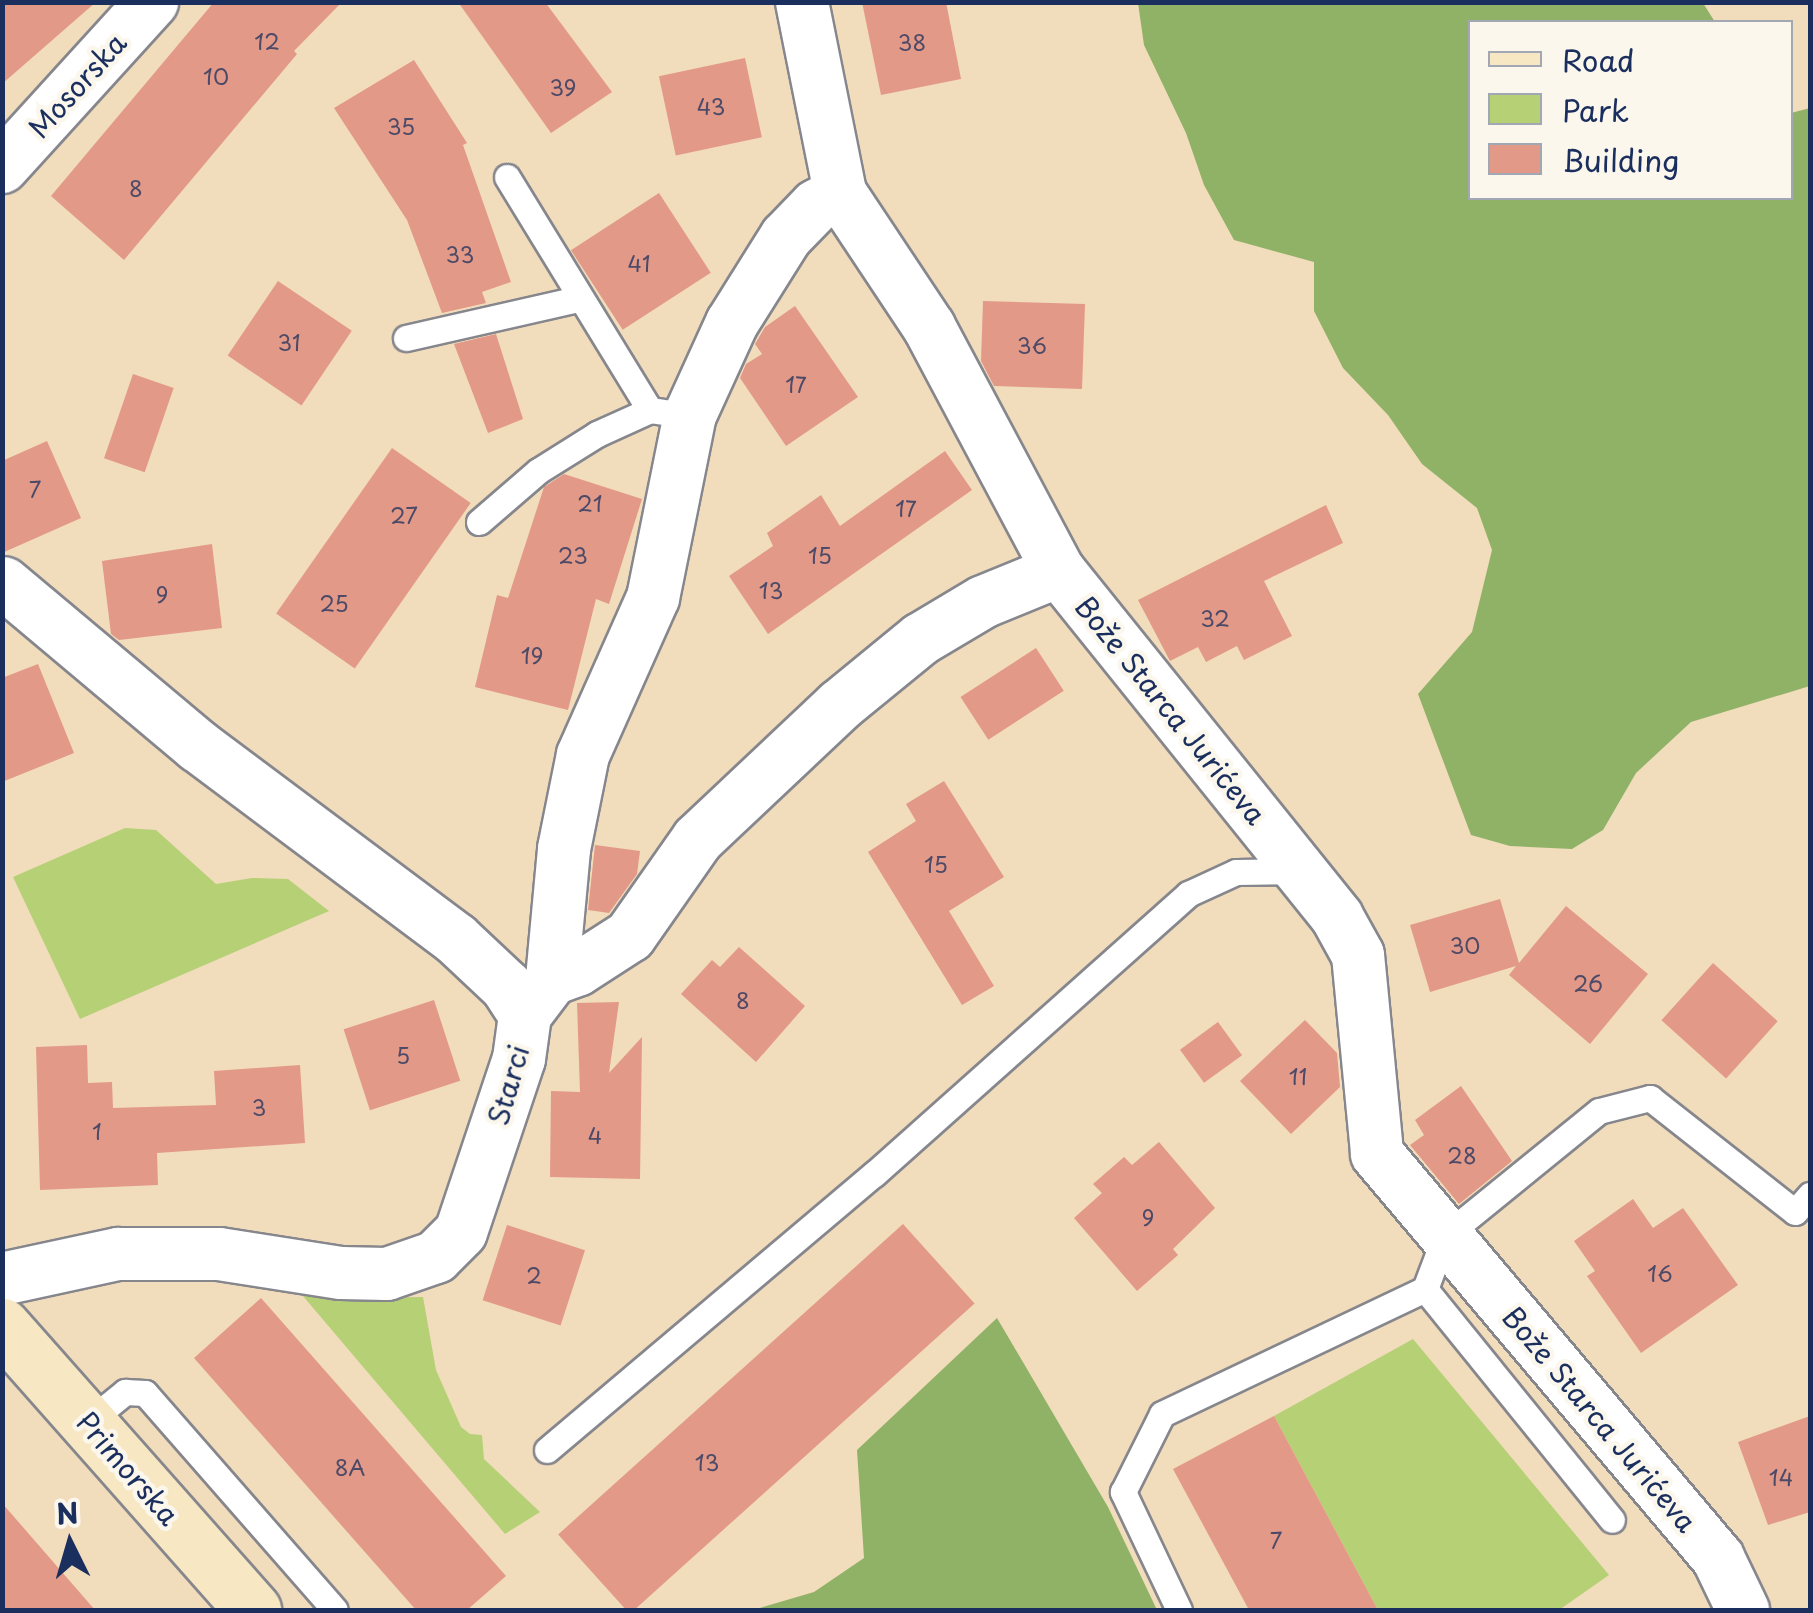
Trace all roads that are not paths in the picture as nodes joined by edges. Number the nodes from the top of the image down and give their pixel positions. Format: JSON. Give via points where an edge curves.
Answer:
{"nodes":[{"id":1,"x":152,"y":2,"type":"edge"},
{"id":2,"x":802,"y":2,"type":"edge"},
{"id":3,"x":2,"y":166,"type":"edge"},
{"id":4,"x":507,"y":177,"type":"dead end"},
{"id":5,"x":840,"y":193,"type":"junction"},
{"id":6,"x":578,"y":299,"type":"junction"},
{"id":7,"x":406,"y":338,"type":"dead end"},
{"id":8,"x":670,"y":413,"type":"junction"},
{"id":9,"x":479,"y":522,"type":"dead end"},
{"id":10,"x":1059,"y":571,"type":"junction"},
{"id":11,"x":4,"y":583,"type":"edge"},
{"id":12,"x":1300,"y":871,"type":"junction"},
{"id":13,"x":539,"y":997,"type":"junction"},
{"id":14,"x":1810,"y":1195,"type":"edge"},
{"id":15,"x":1445,"y":1236,"type":"junction"},
{"id":16,"x":2,"y":1279,"type":"edge"},
{"id":17,"x":1426,"y":1289,"type":"junction"},
{"id":18,"x":2,"y":1326,"type":"edge"},
{"id":19,"x":88,"y":1422,"type":"junction"},
{"id":20,"x":548,"y":1450,"type":"dead end"},
{"id":21,"x":1612,"y":1520,"type":"dead end"},
{"id":22,"x":253,"y":1610,"type":"edge"},
{"id":23,"x":335,"y":1610,"type":"edge"},
{"id":24,"x":1179,"y":1610,"type":"edge"},
{"id":25,"x":1743,"y":1610,"type":"edge"}],
"edges":[{"from":1,"to":3,"type":"street","name":"Mosorska"},
{"from":2,"to":5,"type":"street","name":"Bože Starca Jurićeva"},
{"from":4,"to":6,"type":"lane"},
{"from":5,"to":8,"type":"street","via":[[816,206],[786,237]]},
{"from":5,"to":10,"type":"street","name":"Bože Starca Jurićeva","via":[[929,326]]},
{"from":6,"to":7,"type":"lane"},
{"from":6,"to":8,"type":"lane","via":[[628,369]]},
{"from":8,"to":9,"type":"lane","via":[[597,434],[538,471]]},
{"from":8,"to":13,"type":"street","via":[[653,598],[583,755]]},
{"from":10,"to":12,"type":"street","name":"Bože Starca Jurićeva"},
{"from":10,"to":13,"type":"street","via":[[983,602],[839,706],[698,838],[630,936]]},
{"from":11,"to":13,"type":"street","name":"Starci","via":[[198,746],[456,940],[506,986]]},
{"from":12,"to":15,"type":"street","name":"Bože Starca Jurićeva","via":[[1358,955],[1376,1154]]},
{"from":12,"to":20,"type":"lane","via":[[1236,872],[1188,894],[874,1174]]},
{"from":13,"to":16,"type":"street","name":"Starci","via":[[462,1232],[436,1258],[387,1274],[341,1274],[219,1254],[138,1253]]},
{"from":14,"to":15,"type":"lane","via":[[1795,1212],[1650,1098],[1599,1111]]},
{"from":15,"to":17,"type":"lane"},
{"from":15,"to":25,"type":"street","name":"Bože Starca Jurićeva","via":[[1718,1558]]},
{"from":17,"to":21,"type":"lane"},
{"from":17,"to":24,"type":"lane","via":[[1162,1414],[1123,1492]]},
{"from":18,"to":19,"type":"street","name":"Primorska"},
{"from":19,"to":22,"type":"street","name":"Primorska"},
{"from":19,"to":23,"type":"lane","via":[[125,1392],[146,1393]]}]}
